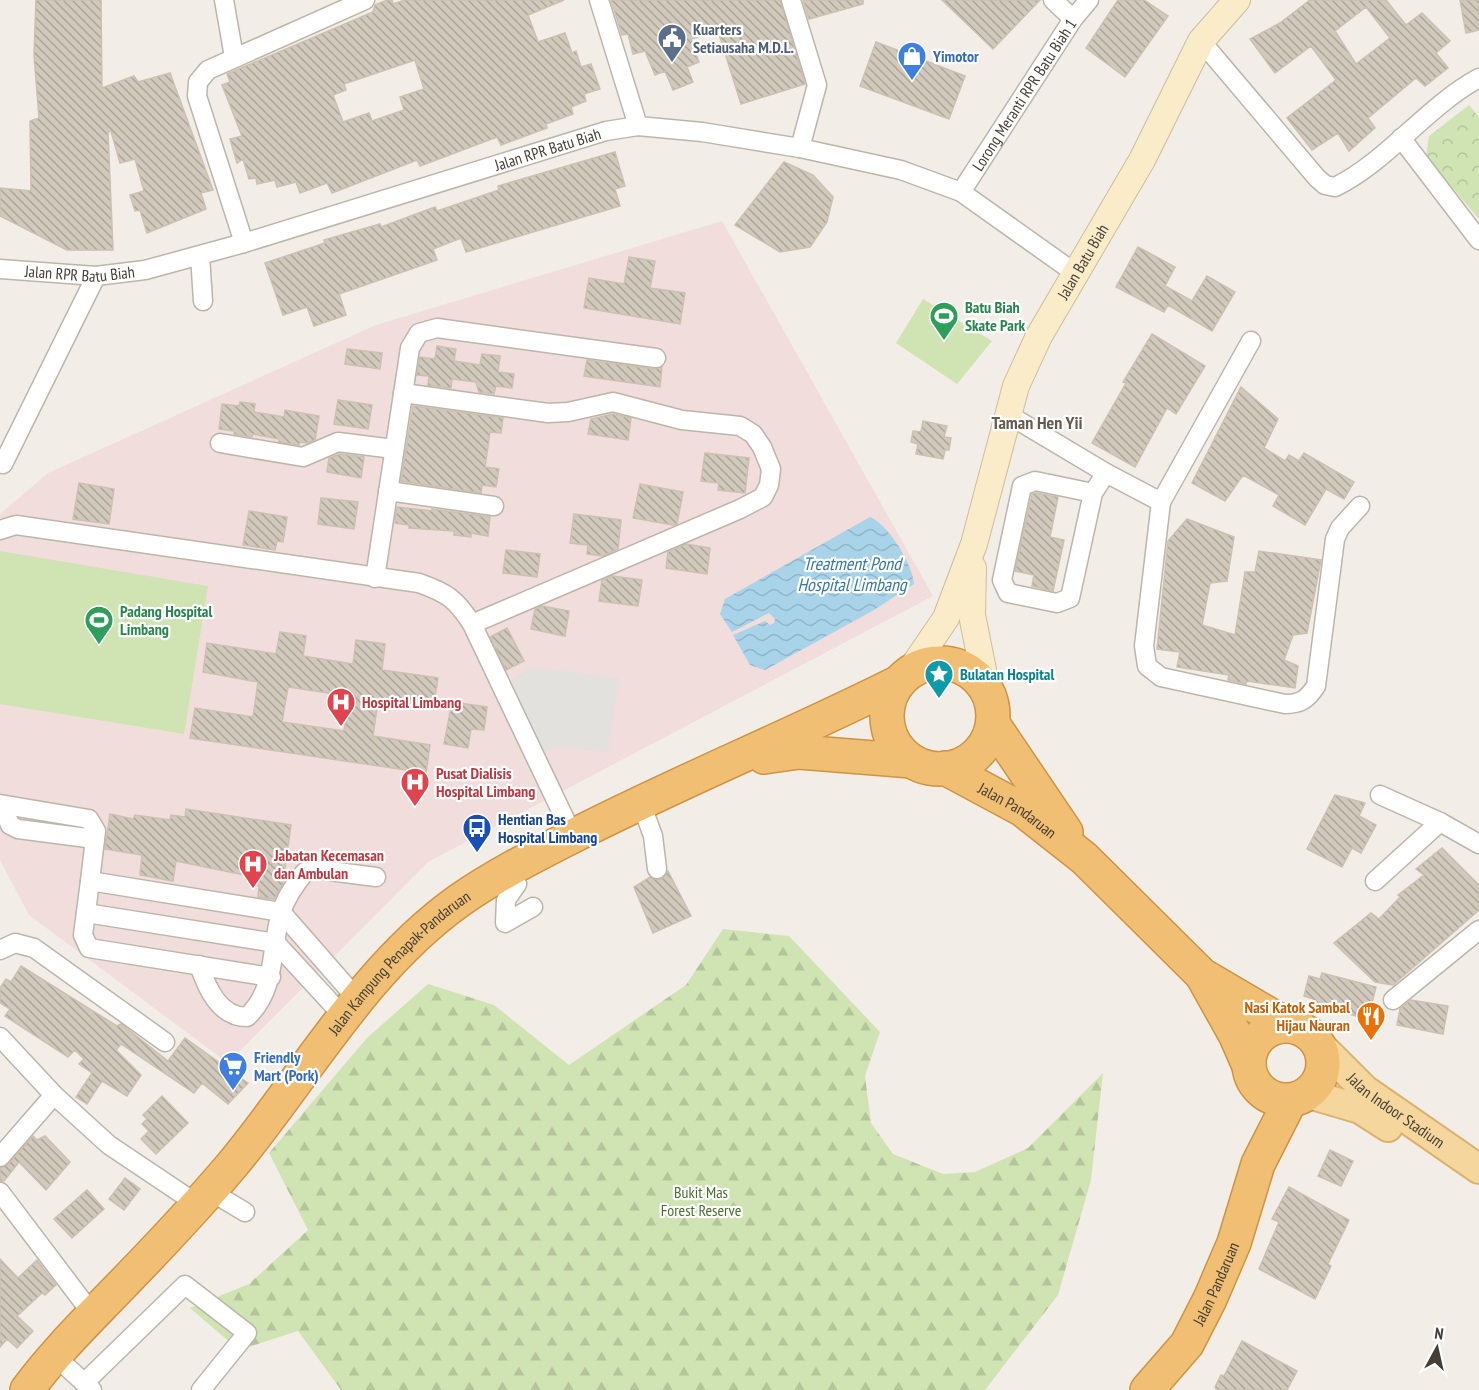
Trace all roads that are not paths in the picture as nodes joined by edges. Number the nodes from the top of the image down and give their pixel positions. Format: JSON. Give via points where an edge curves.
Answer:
{"nodes":[{"id":1,"x":224,"y":0,"type":"edge"},
{"id":2,"x":365,"y":0,"type":"edge"},
{"id":3,"x":599,"y":0,"type":"edge"},
{"id":4,"x":791,"y":0,"type":"edge"},
{"id":5,"x":1053,"y":0,"type":"edge"},
{"id":6,"x":1089,"y":0,"type":"edge"},
{"id":7,"x":1237,"y":0,"type":"edge"},
{"id":8,"x":1073,"y":19,"type":"junction"},
{"id":9,"x":1201,"y":41,"type":"junction"},
{"id":10,"x":234,"y":57,"type":"junction"},
{"id":11,"x":1479,"y":78,"type":"edge"},
{"id":12,"x":638,"y":126,"type":"junction"},
{"id":13,"x":1401,"y":138,"type":"junction"},
{"id":14,"x":800,"y":148,"type":"junction"},
{"id":15,"x":961,"y":192,"type":"junction"},
{"id":16,"x":1479,"y":240,"type":"edge"},
{"id":17,"x":244,"y":243,"type":"junction"},
{"id":18,"x":200,"y":256,"type":"junction"},
{"id":19,"x":0,"y":269,"type":"edge"},
{"id":20,"x":1075,"y":273,"type":"junction"},
{"id":21,"x":96,"y":276,"type":"junction"},
{"id":22,"x":203,"y":301,"type":"dead end"},
{"id":23,"x":1251,"y":341,"type":"dead end"},
{"id":24,"x":656,"y":358,"type":"dead end"},
{"id":25,"x":403,"y":393,"type":"junction"},
{"id":26,"x":1009,"y":415,"type":"junction"},
{"id":27,"x":220,"y":443,"type":"dead end"},
{"id":28,"x":394,"y":449,"type":"junction"},
{"id":29,"x":3,"y":464,"type":"dead end"},
{"id":30,"x":1106,"y":473,"type":"junction"},
{"id":31,"x":388,"y":491,"type":"junction"},
{"id":32,"x":1093,"y":493,"type":"junction"},
{"id":33,"x":1161,"y":502,"type":"junction"},
{"id":34,"x":494,"y":506,"type":"dead end"},
{"id":35,"x":983,"y":506,"type":"junction"},
{"id":36,"x":1360,"y":506,"type":"dead end"},
{"id":37,"x":1016,"y":514,"type":"junction"},
{"id":38,"x":0,"y":530,"type":"edge"},
{"id":39,"x":974,"y":544,"type":"junction"},
{"id":40,"x":375,"y":578,"type":"junction"},
{"id":41,"x":472,"y":624,"type":"junction"},
{"id":42,"x":904,"y":677,"type":"junction"},
{"id":43,"x":987,"y":690,"type":"junction"},
{"id":44,"x":993,"y":724,"type":"junction"},
{"id":45,"x":912,"y":761,"type":"junction"},
{"id":46,"x":727,"y":762,"type":"junction"},
{"id":47,"x":945,"y":768,"type":"junction"},
{"id":48,"x":1380,"y":795,"type":"dead end"},
{"id":49,"x":641,"y":803,"type":"junction"},
{"id":50,"x":2,"y":805,"type":"edge"},
{"id":51,"x":1440,"y":822,"type":"junction"},
{"id":52,"x":573,"y":836,"type":"junction"},
{"id":53,"x":1479,"y":844,"type":"edge"},
{"id":54,"x":1084,"y":858,"type":"junction"},
{"id":55,"x":509,"y":869,"type":"junction"},
{"id":56,"x":657,"y":869,"type":"dead end"},
{"id":57,"x":376,"y":878,"type":"dead end"},
{"id":58,"x":90,"y":881,"type":"junction"},
{"id":59,"x":1375,"y":881,"type":"dead end"},
{"id":60,"x":533,"y":907,"type":"dead end"},
{"id":61,"x":281,"y":912,"type":"junction"},
{"id":62,"x":86,"y":914,"type":"junction"},
{"id":63,"x":1479,"y":930,"type":"edge"},
{"id":64,"x":276,"y":943,"type":"junction"},
{"id":65,"x":0,"y":950,"type":"edge"},
{"id":66,"x":199,"y":965,"type":"junction"},
{"id":67,"x":1202,"y":975,"type":"junction"},
{"id":68,"x":271,"y":977,"type":"junction"},
{"id":69,"x":1393,"y":999,"type":"dead end"},
{"id":70,"x":352,"y":1009,"type":"junction"},
{"id":71,"x":1287,"y":1025,"type":"junction"},
{"id":72,"x":0,"y":1037,"type":"edge"},
{"id":73,"x":165,"y":1042,"type":"dead end"},
{"id":74,"x":1319,"y":1044,"type":"junction"},
{"id":75,"x":1253,"y":1077,"type":"junction"},
{"id":76,"x":54,"y":1095,"type":"junction"},
{"id":77,"x":1299,"y":1097,"type":"junction"},
{"id":78,"x":0,"y":1156,"type":"edge"},
{"id":79,"x":1258,"y":1164,"type":"junction"},
{"id":80,"x":1479,"y":1169,"type":"edge"},
{"id":81,"x":1479,"y":1189,"type":"edge"},
{"id":82,"x":0,"y":1192,"type":"edge"},
{"id":83,"x":204,"y":1196,"type":"junction"},
{"id":84,"x":244,"y":1212,"type":"dead end"},
{"id":85,"x":93,"y":1315,"type":"junction"},
{"id":86,"x":55,"y":1356,"type":"junction"},
{"id":87,"x":88,"y":1387,"type":"edge"},
{"id":88,"x":27,"y":1390,"type":"edge"},
{"id":89,"x":201,"y":1390,"type":"edge"},
{"id":90,"x":1147,"y":1390,"type":"edge"}],
"edges":[{"from":1,"to":10,"type":"street"},
{"from":2,"to":10,"type":"street"},
{"from":3,"to":12,"type":"street"},
{"from":4,"to":14,"type":"street","via":[[817,85]]},
{"from":5,"to":8,"type":"street"},
{"from":6,"to":8,"type":"street","name":"Lorong Meranti RPR Batu Biah 1"},
{"from":7,"to":9,"type":"main road","name":"Jalan Batu Biah"},
{"from":8,"to":15,"type":"street","name":"Lorong Meranti RPR Batu Biah 1"},
{"from":9,"to":13,"type":"street","via":[[1326,185],[1335,187],[1343,183]]},
{"from":9,"to":20,"type":"main road","name":"Jalan Batu Biah","via":[[1142,160]]},
{"from":10,"to":17,"type":"street","via":[[207,70],[198,82],[197,96]]},
{"from":11,"to":13,"type":"street"},
{"from":12,"to":14,"type":"street","name":"Jalan RPR Batu Biah"},
{"from":12,"to":17,"type":"street","name":"Jalan RPR Batu Biah","via":[[606,131]]},
{"from":13,"to":16,"type":"street"},
{"from":14,"to":15,"type":"street","name":"Jalan RPR Batu Biah","via":[[901,170]]},
{"from":15,"to":20,"type":"street","name":"Jalan RPR Batu Biah"},
{"from":17,"to":18,"type":"street","name":"Jalan RPR Batu Biah"},
{"from":18,"to":21,"type":"street","name":"Jalan RPR Batu Biah","via":[[145,270]]},
{"from":18,"to":22,"type":"street"},
{"from":19,"to":21,"type":"street","name":"Jalan RPR Batu Biah"},
{"from":20,"to":26,"type":"main road","name":"Jalan Batu Biah","via":[[1039,336],[1016,386]]},
{"from":21,"to":29,"type":"street"},
{"from":23,"to":33,"type":"street"},
{"from":24,"to":25,"type":"street","via":[[428,328],[413,340]]},
{"from":25,"to":28,"type":"street"},
{"from":25,"to":41,"type":"street","via":[[548,413],[614,402],[682,420],[740,426],[758,440],[771,469],[763,497],[740,509]]},
{"from":26,"to":30,"type":"street"},
{"from":26,"to":35,"type":"main road","name":"Jalan Batu Biah"},
{"from":27,"to":28,"type":"street","via":[[303,457],[338,442]]},
{"from":28,"to":31,"type":"street"},
{"from":30,"to":32,"type":"street"},
{"from":30,"to":33,"type":"street"},
{"from":31,"to":34,"type":"street"},
{"from":31,"to":40,"type":"street"},
{"from":32,"to":37,"type":"street","via":[[1030,481],[1020,491]]},
{"from":32,"to":37,"type":"street","via":[[1072,593],[1062,603],[1004,589],[1002,580]]},
{"from":33,"to":36,"type":"street","via":[[1144,646],[1147,666],[1161,677],[1285,704],[1298,704],[1316,686],[1335,539]]},
{"from":35,"to":37,"type":"street"},
{"from":35,"to":39,"type":"main road","name":"Jalan Batu Biah"},
{"from":38,"to":40,"type":"street","via":[[16,525]]},
{"from":39,"to":42,"type":"main road","via":[[946,618]]},
{"from":39,"to":43,"type":"main road","via":[[972,615]]},
{"from":40,"to":41,"type":"street","via":[[419,583],[438,590],[457,601]]},
{"from":41,"to":52,"type":"street"},
{"from":42,"to":43,"type":"highway","via":[[927,664],[944,663],[962,667]]},
{"from":42,"to":45,"type":"highway","via":[[889,699],[886,717],[894,741]]},
{"from":42,"to":46,"type":"highway","name":"Jalan Kampung Penapak-Pandaruan","via":[[798,732]]},
{"from":43,"to":44,"type":"highway","via":[[993,706]]},
{"from":44,"to":47,"type":"highway","via":[[977,754],[962,764]]},
{"from":44,"to":54,"type":"highway","name":"Jalan Pandaruan"},
{"from":45,"to":46,"type":"highway","name":"Jalan Kampung Penapak-Pandaruan","via":[[799,752]]},
{"from":45,"to":47,"type":"highway"},
{"from":46,"to":49,"type":"highway","name":"Jalan Kampung Penapak-Pandaruan"},
{"from":47,"to":54,"type":"highway","name":"Jalan Pandaruan","via":[[1023,810]]},
{"from":48,"to":51,"type":"street"},
{"from":49,"to":52,"type":"highway","name":"Jalan Kampung Penapak-Pandaruan"},
{"from":49,"to":56,"type":"street","via":[[653,836]]},
{"from":50,"to":58,"type":"street","via":[[89,819],[95,826]]},
{"from":51,"to":53,"type":"street"},
{"from":51,"to":59,"type":"street"},
{"from":52,"to":55,"type":"highway","name":"Jalan Kampung Penapak-Pandaruan"},
{"from":54,"to":67,"type":"highway","name":"Jalan Pandaruan"},
{"from":55,"to":60,"type":"street","via":[[517,884],[506,900],[505,922]]},
{"from":55,"to":70,"type":"highway","name":"Jalan Kampung Penapak-Pandaruan","via":[[425,927]]},
{"from":57,"to":61,"type":"street","via":[[309,870]]},
{"from":58,"to":61,"type":"street"},
{"from":58,"to":62,"type":"street"},
{"from":61,"to":64,"type":"street"},
{"from":61,"to":70,"type":"street"},
{"from":62,"to":64,"type":"street"},
{"from":62,"to":66,"type":"street","via":[[84,940],[89,948]]},
{"from":63,"to":69,"type":"street"},
{"from":64,"to":68,"type":"street"},
{"from":64,"to":70,"type":"street"},
{"from":65,"to":73,"type":"street","via":[[15,944],[34,948]]},
{"from":66,"to":68,"type":"street"},
{"from":66,"to":68,"type":"street","via":[[214,998],[237,1017],[247,1017],[255,1010]]},
{"from":67,"to":71,"type":"highway","name":"Jalan Pandaruan"},
{"from":67,"to":75,"type":"highway","name":"Jalan Pandaruan","via":[[1236,1036]]},
{"from":70,"to":83,"type":"highway","name":"Jalan Kampung Penapak-Pandaruan","via":[[284,1101]]},
{"from":71,"to":74,"type":"highway","via":[[1311,1034]]},
{"from":71,"to":75,"type":"highway","via":[[1263,1033],[1250,1054]]},
{"from":72,"to":76,"type":"street"},
{"from":74,"to":77,"type":"highway","via":[[1324,1071],[1318,1084]]},
{"from":74,"to":80,"type":"main road","name":"Jalan Indoor Stadium","via":[[1365,1090]]},
{"from":75,"to":77,"type":"highway","via":[[1266,1095]]},
{"from":75,"to":79,"type":"highway","name":"Jalan Pandaruan"},
{"from":76,"to":78,"type":"street"},
{"from":76,"to":83,"type":"street","via":[[109,1144]]},
{"from":77,"to":79,"type":"highway","name":"Jalan Pandaruan"},
{"from":77,"to":81,"type":"main road","name":"Jalan Indoor Stadium","via":[[1360,1109]]},
{"from":79,"to":90,"type":"highway","name":"Jalan Pandaruan","via":[[1234,1243],[1210,1299],[1187,1344]]},
{"from":82,"to":85,"type":"street"},
{"from":83,"to":84,"type":"street","via":[[220,1197]]},
{"from":83,"to":85,"type":"highway","name":"Jalan Kampung Penapak-Pandaruan"},
{"from":85,"to":86,"type":"highway","name":"Jalan Kampung Penapak-Pandaruan"},
{"from":86,"to":87,"type":"street"},
{"from":86,"to":88,"type":"highway","name":"Jalan Kampung Penapak-Pandaruan"},
{"from":87,"to":89,"type":"street","via":[[185,1285],[247,1333]]}]}
